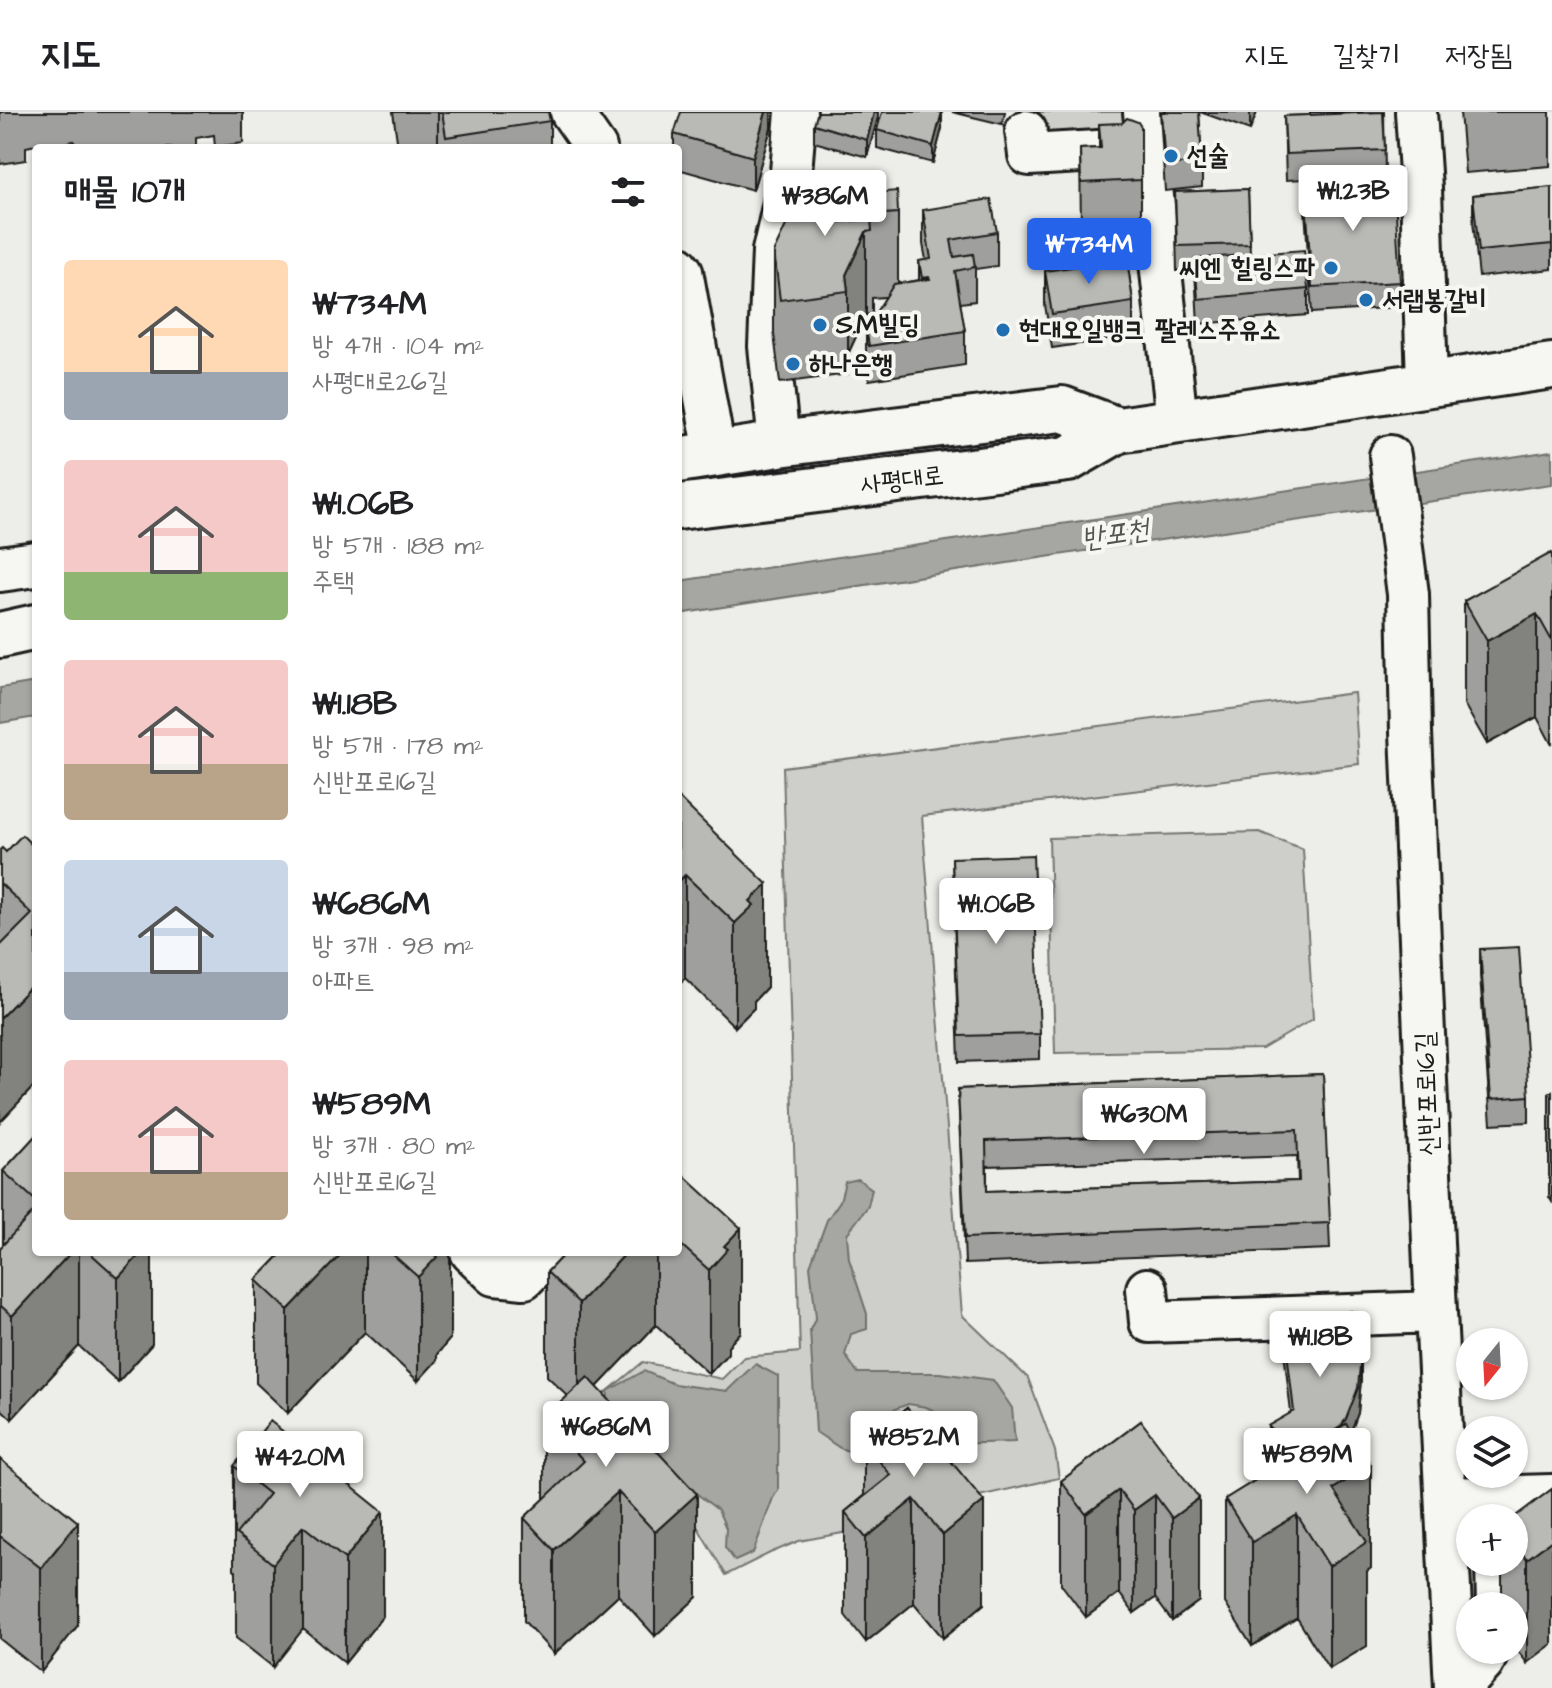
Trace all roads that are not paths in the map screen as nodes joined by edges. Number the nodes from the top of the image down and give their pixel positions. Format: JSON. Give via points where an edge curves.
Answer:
{"nodes":[{"id":1,"x":571,"y":112,"type":"edge"},
{"id":2,"x":796,"y":112,"type":"edge"},
{"id":3,"x":1416,"y":112,"type":"edge"},
{"id":4,"x":1146,"y":130,"type":"edge"},
{"id":5,"x":1026,"y":131,"type":"dead end"},
{"id":6,"x":593,"y":144,"type":"edge"},
{"id":7,"x":682,"y":271,"type":"edge"},
{"id":8,"x":1552,"y":366,"type":"edge"},
{"id":9,"x":1427,"y":384,"type":"junction"},
{"id":10,"x":1177,"y":421,"type":"junction"},
{"id":11,"x":1118,"y":430,"type":"junction"},
{"id":12,"x":779,"y":444,"type":"junction"},
{"id":13,"x":696,"y":456,"type":"edge"},
{"id":14,"x":1390,"y":456,"type":"dead end"},
{"id":15,"x":682,"y":507,"type":"edge"},
{"id":16,"x":32,"y":537,"type":"edge"},
{"id":17,"x":0,"y":542,"type":"edge"},
{"id":18,"x":32,"y":565,"type":"edge"},
{"id":19,"x":0,"y":569,"type":"edge"},
{"id":20,"x":32,"y":592,"type":"edge"},
{"id":21,"x":0,"y":596,"type":"edge"},
{"id":22,"x":32,"y":628,"type":"edge"},
{"id":23,"x":0,"y":635,"type":"edge"},
{"id":24,"x":475,"y":1256,"type":"edge"},
{"id":25,"x":546,"y":1256,"type":"edge"},
{"id":26,"x":1147,"y":1289,"type":"dead end"},
{"id":27,"x":1436,"y":1312,"type":"junction"},
{"id":28,"x":1552,"y":1495,"type":"edge"},
{"id":29,"x":1446,"y":1498,"type":"junction"},
{"id":30,"x":1479,"y":1504,"type":"edge"},
{"id":31,"x":1509,"y":1504,"type":"edge"},
{"id":32,"x":1482,"y":1664,"type":"edge"},
{"id":33,"x":1458,"y":1688,"type":"edge"}],
"edges":[{"from":1,"to":6,"type":"street"},
{"from":2,"to":12,"type":"street","via":[[791,172],[772,267],[769,346]]},
{"from":3,"to":9,"type":"street"},
{"from":4,"to":5,"type":"street","via":[[1029,155]]},
{"from":4,"to":10,"type":"street"},
{"from":7,"to":13,"type":"street"},
{"from":8,"to":9,"type":"main road","name":"사평대로"},
{"from":9,"to":10,"type":"main road","name":"사평대로"},
{"from":10,"to":11,"type":"main road","name":"사평대로"},
{"from":11,"to":12,"type":"main road","name":"사평대로","via":[[1062,409]]},
{"from":11,"to":15,"type":"main road","name":"사평대로","via":[[1068,459]]},
{"from":12,"to":13,"type":"main road","name":"사평대로"},
{"from":14,"to":27,"type":"street","name":"신반포로16길","via":[[1408,584]]},
{"from":16,"to":17,"type":"main road"},
{"from":18,"to":19,"type":"main road"},
{"from":20,"to":21,"type":"main road"},
{"from":22,"to":23,"type":"main road"},
{"from":24,"to":25,"type":"street","via":[[495,1275],[524,1278]]},
{"from":26,"to":27,"type":"street","via":[[1150,1322]]},
{"from":27,"to":29,"type":"street","name":"신반포로16길"},
{"from":28,"to":31,"type":"street"},
{"from":29,"to":30,"type":"street"},
{"from":29,"to":33,"type":"street","name":"신반포로16길"},
{"from":32,"to":33,"type":"street"}]}
